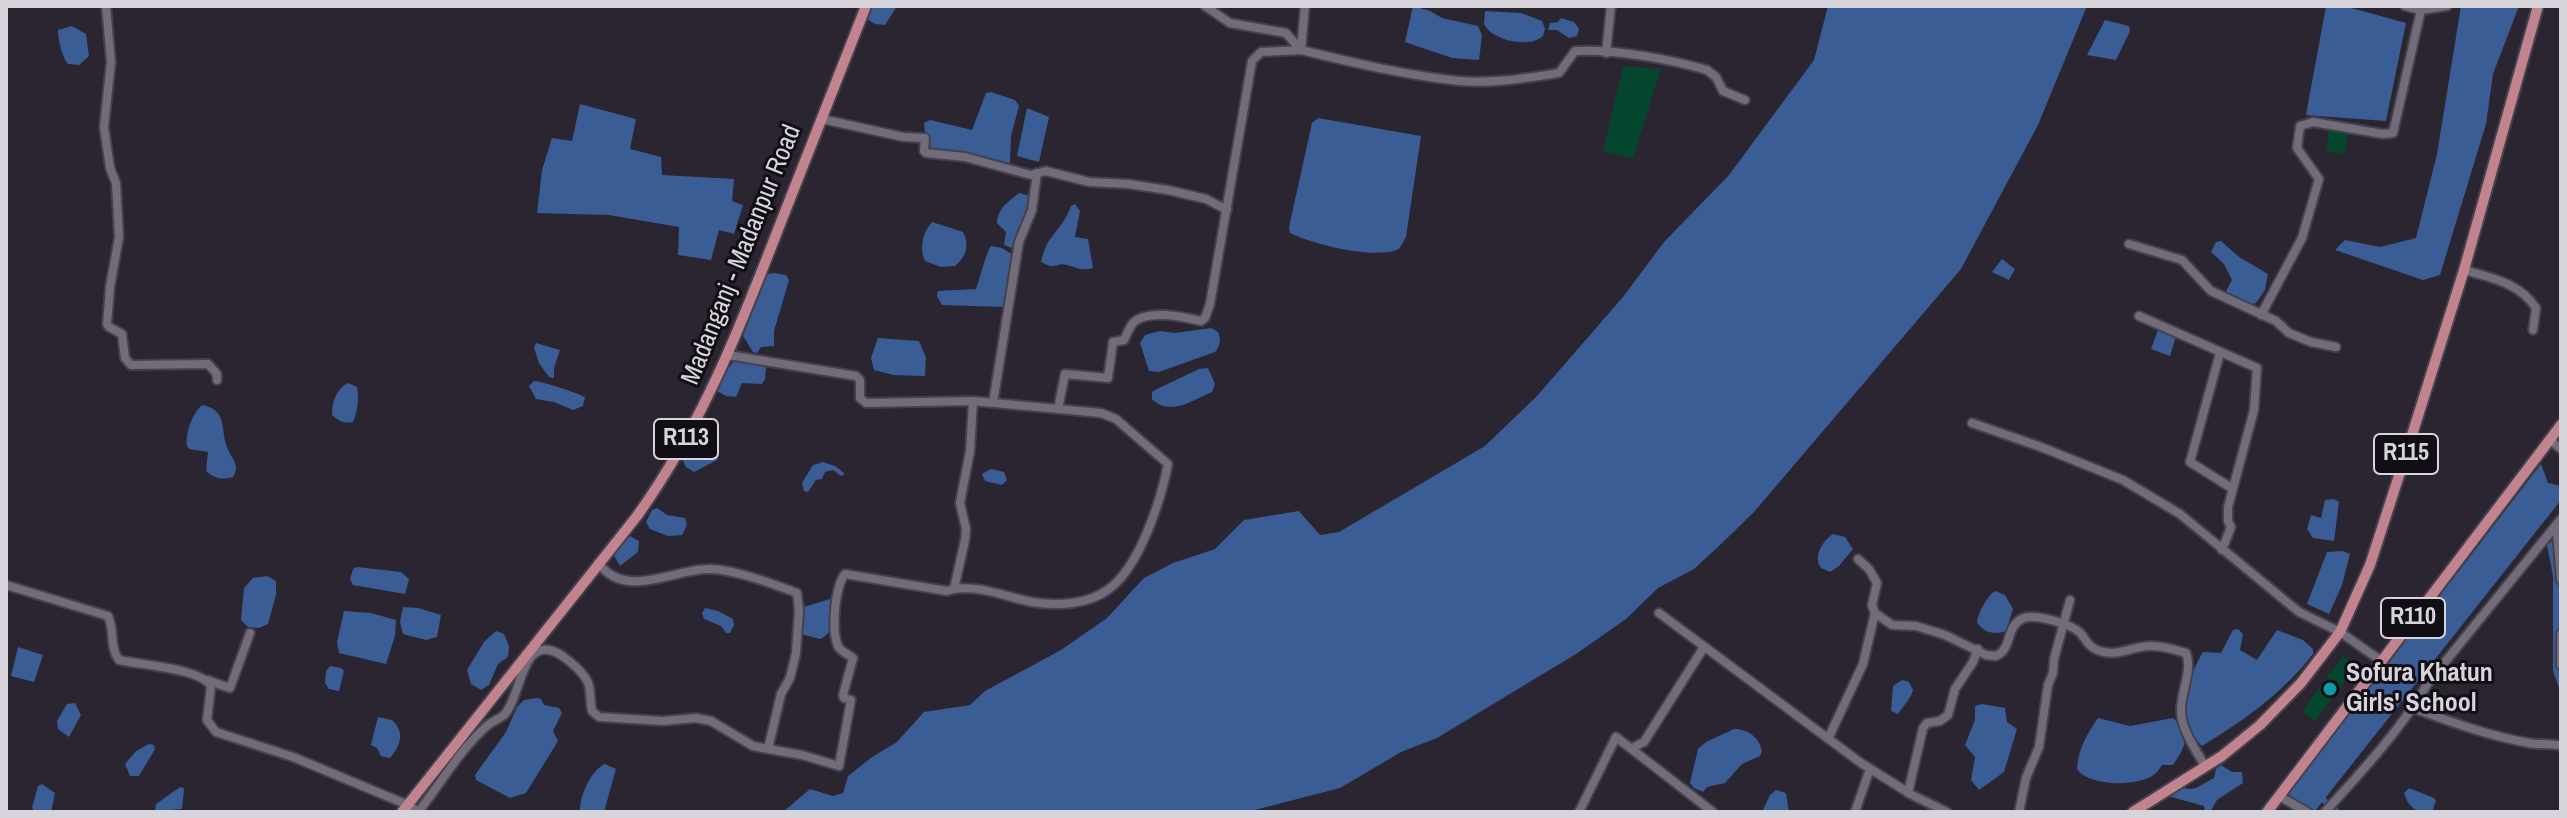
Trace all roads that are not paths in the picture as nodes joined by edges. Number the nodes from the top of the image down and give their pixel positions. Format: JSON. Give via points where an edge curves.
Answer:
{"nodes":[{"id":1,"x":106,"y":6,"type":"edge"},
{"id":2,"x":866,"y":6,"type":"edge"},
{"id":3,"x":1205,"y":6,"type":"edge"},
{"id":4,"x":1305,"y":6,"type":"edge"},
{"id":5,"x":1611,"y":6,"type":"edge"},
{"id":6,"x":2405,"y":6,"type":"edge"},
{"id":7,"x":2447,"y":6,"type":"edge"},
{"id":8,"x":2538,"y":6,"type":"edge"},
{"id":9,"x":2421,"y":10,"type":"junction"},
{"id":10,"x":1301,"y":50,"type":"junction"},
{"id":11,"x":1606,"y":53,"type":"junction"},
{"id":12,"x":1745,"y":100,"type":"dead end"},
{"id":13,"x":822,"y":119,"type":"junction"},
{"id":14,"x":1037,"y":173,"type":"junction"},
{"id":15,"x":1227,"y":210,"type":"junction"},
{"id":16,"x":2129,"y":244,"type":"dead end"},
{"id":17,"x":2464,"y":270,"type":"junction"},
{"id":18,"x":2261,"y":315,"type":"junction"},
{"id":19,"x":2139,"y":316,"type":"dead end"},
{"id":20,"x":2533,"y":330,"type":"dead end"},
{"id":21,"x":2336,"y":347,"type":"dead end"},
{"id":22,"x":2220,"y":353,"type":"junction"},
{"id":23,"x":728,"y":355,"type":"junction"},
{"id":24,"x":217,"y":380,"type":"dead end"},
{"id":25,"x":973,"y":401,"type":"junction"},
{"id":26,"x":993,"y":403,"type":"junction"},
{"id":27,"x":1058,"y":409,"type":"junction"},
{"id":28,"x":1972,"y":423,"type":"dead end"},
{"id":29,"x":2561,"y":425,"type":"edge"},
{"id":30,"x":2550,"y":440,"type":"junction"},
{"id":31,"x":2561,"y":449,"type":"edge"},
{"id":32,"x":2233,"y":489,"type":"junction"},
{"id":33,"x":2561,"y":519,"type":"edge"},
{"id":34,"x":2557,"y":540,"type":"edge"},
{"id":35,"x":2222,"y":550,"type":"junction"},
{"id":36,"x":1858,"y":559,"type":"dead end"},
{"id":37,"x":598,"y":563,"type":"junction"},
{"id":38,"x":2561,"y":580,"type":"edge"},
{"id":39,"x":6,"y":585,"type":"edge"},
{"id":40,"x":954,"y":589,"type":"junction"},
{"id":41,"x":2070,"y":600,"type":"dead end"},
{"id":42,"x":1659,"y":613,"type":"dead end"},
{"id":43,"x":1875,"y":613,"type":"junction"},
{"id":44,"x":2064,"y":624,"type":"junction"},
{"id":45,"x":2340,"y":632,"type":"junction"},
{"id":46,"x":250,"y":633,"type":"dead end"},
{"id":47,"x":2561,"y":634,"type":"edge"},
{"id":48,"x":1704,"y":647,"type":"junction"},
{"id":49,"x":1978,"y":649,"type":"junction"},
{"id":50,"x":2380,"y":660,"type":"junction"},
{"id":51,"x":2561,"y":665,"type":"edge"},
{"id":52,"x":207,"y":680,"type":"junction"},
{"id":53,"x":2413,"y":708,"type":"junction"},
{"id":54,"x":1828,"y":739,"type":"junction"},
{"id":55,"x":2561,"y":746,"type":"edge"},
{"id":56,"x":1632,"y":748,"type":"junction"},
{"id":57,"x":768,"y":749,"type":"junction"},
{"id":58,"x":2205,"y":766,"type":"junction"},
{"id":59,"x":1870,"y":769,"type":"junction"},
{"id":60,"x":1908,"y":793,"type":"junction"},
{"id":61,"x":2279,"y":796,"type":"junction"},
{"id":62,"x":405,"y":808,"type":"edge"},
{"id":63,"x":419,"y":812,"type":"edge"},
{"id":64,"x":1579,"y":812,"type":"edge"},
{"id":65,"x":1713,"y":812,"type":"edge"},
{"id":66,"x":1855,"y":812,"type":"edge"},
{"id":67,"x":1947,"y":812,"type":"edge"},
{"id":68,"x":2019,"y":812,"type":"edge"},
{"id":69,"x":2133,"y":812,"type":"edge"},
{"id":70,"x":2267,"y":812,"type":"edge"},
{"id":71,"x":2307,"y":812,"type":"edge"},
{"id":72,"x":2325,"y":812,"type":"edge"}],
"edges":[{"from":1,"to":24,"type":"street","via":[[111,62],[104,127],[116,183],[119,237],[107,324],[122,334],[131,365],[208,364]]},
{"from":2,"to":13,"type":"main road","name":"Madanganj - Madanpur Road","number":"R113"},
{"from":3,"to":10,"type":"street","via":[[1230,23],[1286,33]]},
{"from":4,"to":10,"type":"street"},
{"from":5,"to":11,"type":"street"},
{"from":6,"to":9,"type":"street"},
{"from":7,"to":9,"type":"street"},
{"from":8,"to":17,"type":"main road","number":"R115"},
{"from":9,"to":18,"type":"street","via":[[2393,133],[2313,122],[2300,126],[2297,148],[2319,179],[2302,238]]},
{"from":10,"to":11,"type":"street","via":[[1460,81],[1559,73],[1575,51]]},
{"from":10,"to":15,"type":"street","via":[[1261,52],[1252,61]]},
{"from":11,"to":12,"type":"street","via":[[1707,70],[1720,88]]},
{"from":13,"to":14,"type":"street","via":[[925,138],[926,153]]},
{"from":13,"to":23,"type":"main road","name":"Madanganj - Madanpur Road","number":"R113"},
{"from":14,"to":15,"type":"street","via":[[1168,190]]},
{"from":14,"to":26,"type":"street","via":[[1032,210],[1019,242]]},
{"from":15,"to":27,"type":"street","via":[[1205,318],[1138,319],[1124,340],[1113,342],[1108,378],[1065,374]]},
{"from":16,"to":18,"type":"street","via":[[2182,260],[2211,291]]},
{"from":17,"to":20,"type":"street","via":[[2507,283],[2530,299],[2536,308]]},
{"from":17,"to":45,"type":"main road","number":"R115","via":[[2370,565]]},
{"from":18,"to":21,"type":"street","via":[[2289,333]]},
{"from":19,"to":22,"type":"street"},
{"from":22,"to":32,"type":"street","via":[[2257,368],[2254,410]]},
{"from":22,"to":32,"type":"street","via":[[2190,462]]},
{"from":23,"to":25,"type":"street","via":[[856,376],[866,403]]},
{"from":23,"to":37,"type":"main road","name":"Madanganj - Madanpur Road","number":"R113","via":[[665,476]]},
{"from":25,"to":26,"type":"street"},
{"from":25,"to":40,"type":"street","via":[[960,503],[965,540]]},
{"from":26,"to":27,"type":"street"},
{"from":27,"to":40,"type":"street","via":[[1111,416],[1168,464],[1133,559],[1109,589],[1070,603]]},
{"from":28,"to":35,"type":"street","via":[[2123,480],[2180,514]]},
{"from":29,"to":30,"type":"main road","number":"R110"},
{"from":30,"to":31,"type":"street"},
{"from":30,"to":50,"type":"main road","number":"R110"},
{"from":32,"to":35,"type":"street","via":[[2228,507],[2231,527]]},
{"from":33,"to":34,"type":"street"},
{"from":34,"to":38,"type":"street"},
{"from":34,"to":53,"type":"street","via":[[2428,683]]},
{"from":35,"to":45,"type":"street","via":[[2299,612]]},
{"from":36,"to":43,"type":"street","via":[[1877,583]]},
{"from":37,"to":57,"type":"street","via":[[630,582],[713,569],[797,593],[796,653]]},
{"from":37,"to":62,"type":"main road","name":"Madanganj - Madanpur Road","number":"R113"},
{"from":39,"to":52,"type":"street","via":[[108,616],[119,660]]},
{"from":40,"to":57,"type":"street","via":[[845,574],[835,607],[836,640],[853,658],[843,695],[851,700],[839,766]]},
{"from":41,"to":44,"type":"street"},
{"from":42,"to":48,"type":"street"},
{"from":43,"to":49,"type":"street","via":[[1892,625],[1916,626]]},
{"from":43,"to":54,"type":"street","via":[[1863,664]]},
{"from":44,"to":49,"type":"street","via":[[2022,619],[2011,628],[2001,655]]},
{"from":44,"to":58,"type":"street","via":[[2102,652],[2149,645],[2186,653],[2181,714]]},
{"from":44,"to":68,"type":"street","via":[[2039,747]]},
{"from":45,"to":50,"type":"street"},
{"from":45,"to":58,"type":"main road","number":"R115","via":[[2267,718]]},
{"from":46,"to":52,"type":"street","via":[[230,688]]},
{"from":47,"to":51,"type":"street"},
{"from":48,"to":54,"type":"street"},
{"from":48,"to":56,"type":"street","via":[[1644,742]]},
{"from":49,"to":60,"type":"street","via":[[1955,689],[1948,715],[1923,728]]},
{"from":50,"to":61,"type":"main road","number":"R110"},
{"from":52,"to":62,"type":"street","via":[[207,720],[212,729],[293,757]]},
{"from":53,"to":55,"type":"street","via":[[2510,739]]},
{"from":53,"to":72,"type":"street"},
{"from":54,"to":59,"type":"street"},
{"from":56,"to":64,"type":"street","via":[[1616,737]]},
{"from":56,"to":65,"type":"street"},
{"from":57,"to":63,"type":"street","via":[[711,721],[599,717],[592,711],[585,676],[564,657],[539,650],[504,715],[470,744]]},
{"from":58,"to":69,"type":"main road","number":"R115"},
{"from":59,"to":60,"type":"street"},
{"from":59,"to":66,"type":"street"},
{"from":60,"to":67,"type":"street"},
{"from":61,"to":70,"type":"main road","number":"R110"},
{"from":61,"to":71,"type":"street"},
{"from":62,"to":63,"type":"street"}]}
